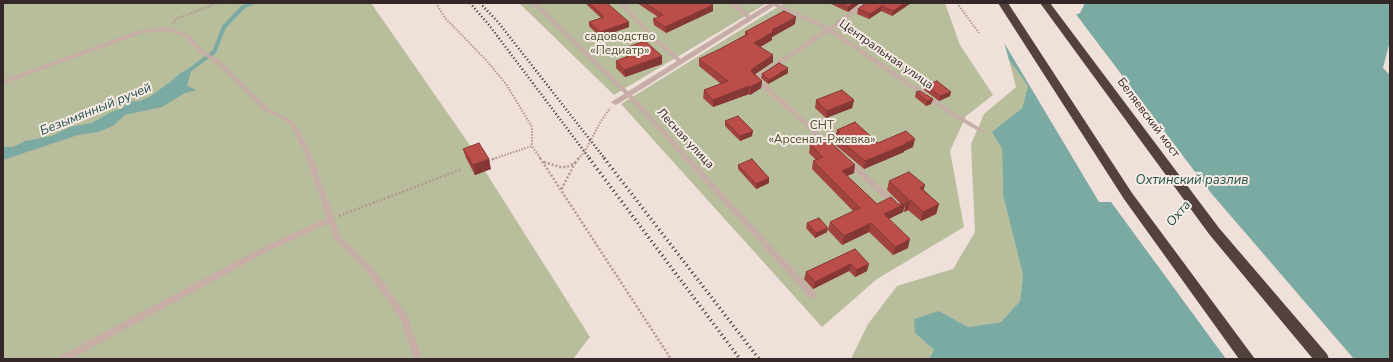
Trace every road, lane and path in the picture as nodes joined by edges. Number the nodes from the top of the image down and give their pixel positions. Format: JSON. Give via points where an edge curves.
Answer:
{"nodes":[{"id":1,"x":218,"y":3,"type":"edge"},
{"id":2,"x":436,"y":3,"type":"edge"},
{"id":3,"x":534,"y":3,"type":"edge"},
{"id":4,"x":621,"y":3,"type":"edge"},
{"id":5,"x":731,"y":3,"type":"edge"},
{"id":6,"x":774,"y":3,"type":"edge"},
{"id":7,"x":866,"y":3,"type":"edge"},
{"id":8,"x":957,"y":3,"type":"edge"},
{"id":9,"x":1003,"y":3,"type":"edge"},
{"id":10,"x":1045,"y":3,"type":"edge"},
{"id":11,"x":750,"y":18,"type":"junction"},
{"id":12,"x":167,"y":29,"type":"junction"},
{"id":13,"x":829,"y":29,"type":"junction"},
{"id":14,"x":979,"y":33,"type":"dead end"},
{"id":15,"x":680,"y":61,"type":"junction"},
{"id":16,"x":3,"y":82,"type":"edge"},
{"id":17,"x":628,"y":94,"type":"junction"},
{"id":18,"x":615,"y":102,"type":"joint"},
{"id":19,"x":982,"y":131,"type":"dead end"},
{"id":20,"x":532,"y":146,"type":"junction"},
{"id":21,"x":836,"y":151,"type":"edge"},
{"id":22,"x":842,"y":156,"type":"edge"},
{"id":23,"x":488,"y":161,"type":"edge"},
{"id":24,"x":543,"y":162,"type":"junction"},
{"id":25,"x":575,"y":163,"type":"junction"},
{"id":26,"x":462,"y":169,"type":"dead end"},
{"id":27,"x":561,"y":190,"type":"junction"},
{"id":28,"x":900,"y":209,"type":"edge"},
{"id":29,"x":330,"y":220,"type":"junction"},
{"id":30,"x":813,"y":296,"type":"dead end"},
{"id":31,"x":63,"y":359,"type":"edge"},
{"id":32,"x":418,"y":359,"type":"edge"},
{"id":33,"x":671,"y":359,"type":"edge"},
{"id":34,"x":1248,"y":359,"type":"edge"},
{"id":35,"x":1322,"y":359,"type":"edge"}],
"edges":[{"from":1,"to":12,"type":"path","via":[[176,19]]},
{"from":2,"to":20,"type":"path","via":[[445,18],[484,56],[506,84],[532,127]]},
{"from":3,"to":17,"type":"lane","name":"Лесная улица"},
{"from":4,"to":15,"type":"lane","via":[[654,39]]},
{"from":5,"to":11,"type":"lane"},
{"from":6,"to":11,"type":"street"},
{"from":6,"to":13,"type":"lane","name":"Центральная улица"},
{"from":7,"to":13,"type":"lane"},
{"from":8,"to":14,"type":"path"},
{"from":9,"to":34,"type":"highway","via":[[1128,196]]},
{"from":10,"to":35,"type":"highway","name":"Беляевский мост","via":[[1214,231]]},
{"from":11,"to":15,"type":"street"},
{"from":12,"to":16,"type":"lane","via":[[142,31]]},
{"from":12,"to":29,"type":"lane","via":[[186,35],[267,110],[288,120],[295,127],[307,151]]},
{"from":13,"to":19,"type":"lane","name":"Центральная улица","via":[[948,111]]},
{"from":13,"to":21,"type":"lane","via":[[755,78]]},
{"from":15,"to":17,"type":"street"},
{"from":17,"to":18,"type":"street"},
{"from":17,"to":30,"type":"lane","name":"Лесная улица"},
{"from":18,"to":25,"type":"path"},
{"from":20,"to":23,"type":"path"},
{"from":20,"to":24,"type":"path"},
{"from":22,"to":28,"type":"lane"},
{"from":24,"to":25,"type":"path","via":[[560,167]]},
{"from":24,"to":27,"type":"path"},
{"from":25,"to":27,"type":"path"},
{"from":26,"to":29,"type":"path"},
{"from":27,"to":33,"type":"path"},
{"from":29,"to":31,"type":"lane","via":[[262,251]]},
{"from":29,"to":32,"type":"lane","via":[[338,238],[370,270],[404,317]]}]}
